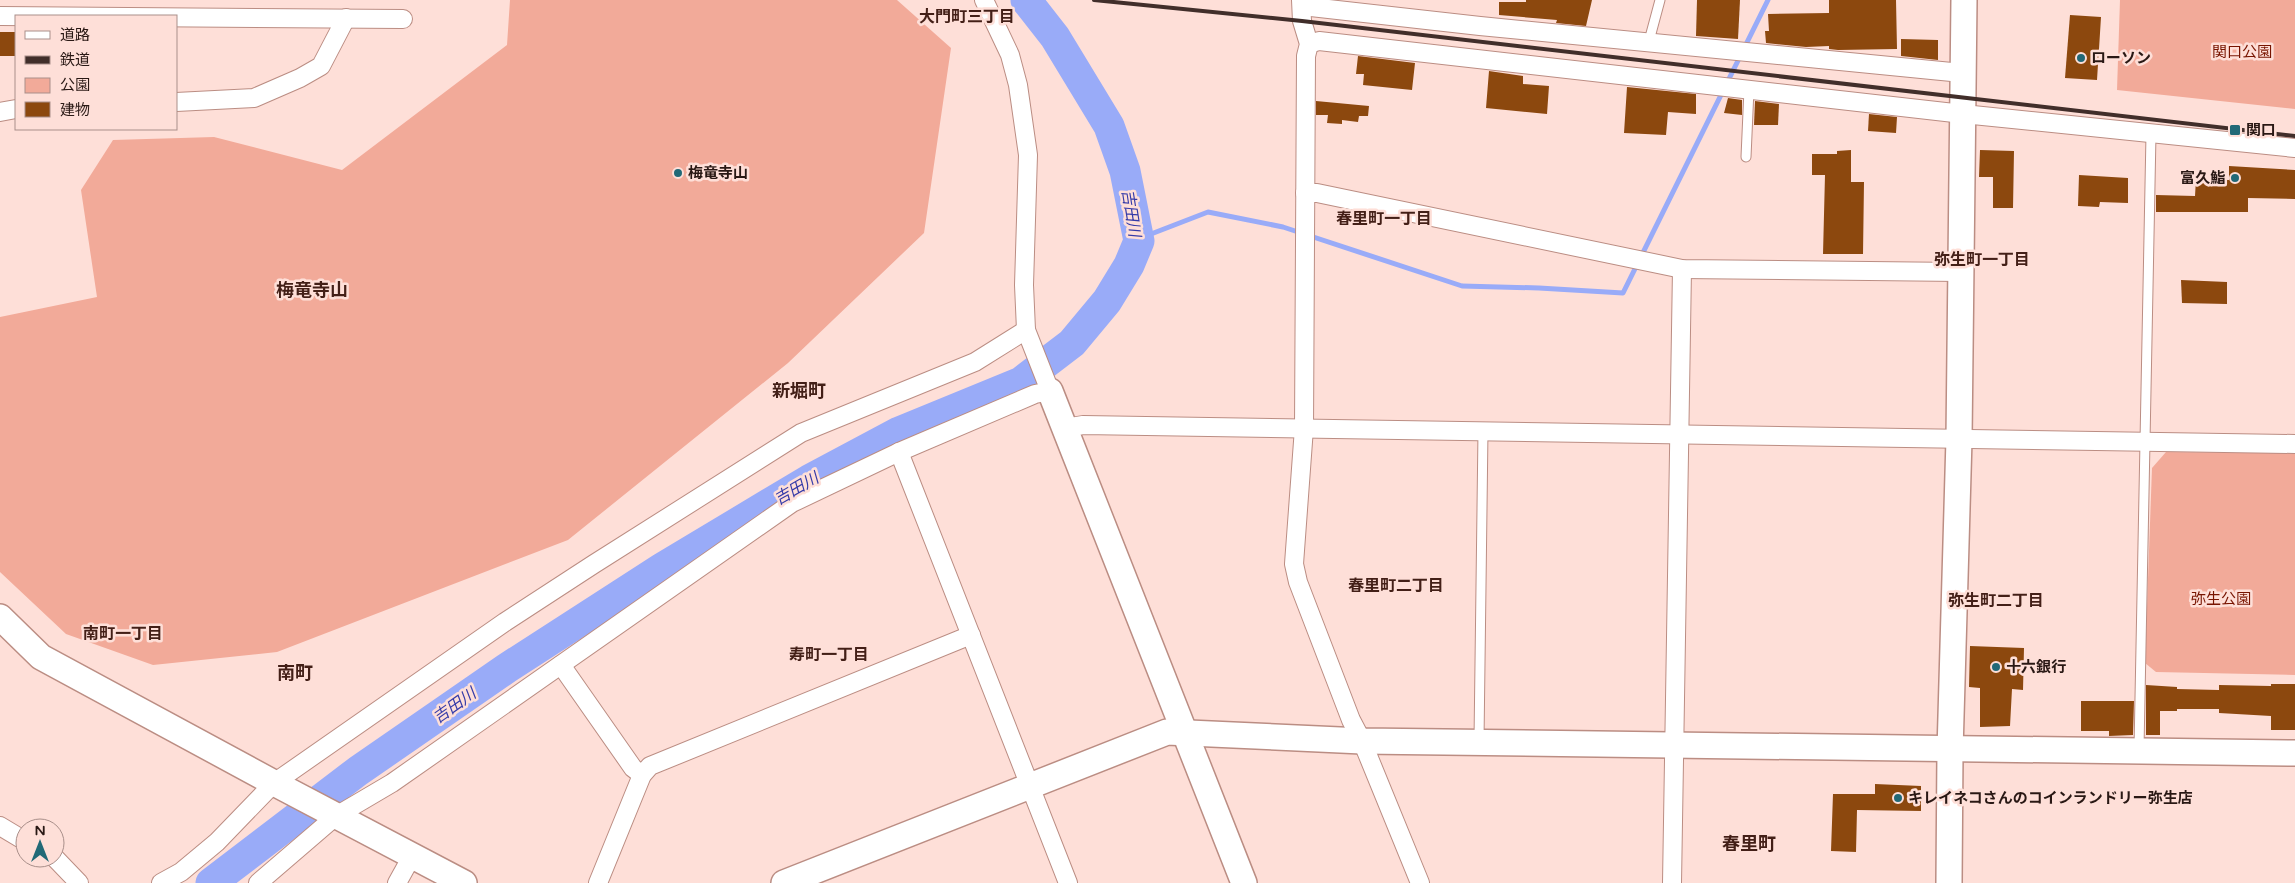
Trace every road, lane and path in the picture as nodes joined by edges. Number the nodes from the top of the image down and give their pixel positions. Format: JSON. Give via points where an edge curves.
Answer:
{"nodes":[{"id":1,"x":984,"y":0,"type":"edge"},
{"id":2,"x":1660,"y":0,"type":"edge"},
{"id":3,"x":1964,"y":0,"type":"edge"},
{"id":4,"x":1302,"y":3,"type":"edge"},
{"id":5,"x":59,"y":10,"type":"edge"},
{"id":6,"x":0,"y":16,"type":"edge"},
{"id":7,"x":346,"y":18,"type":"junction"},
{"id":8,"x":403,"y":19,"type":"dead end"},
{"id":9,"x":1649,"y":41,"type":"junction"},
{"id":10,"x":1309,"y":44,"type":"junction"},
{"id":11,"x":1962,"y":73,"type":"junction"},
{"id":12,"x":1741,"y":88,"type":"junction"},
{"id":13,"x":178,"y":102,"type":"edge"},
{"id":14,"x":15,"y":110,"type":"edge"},
{"id":15,"x":0,"y":112,"type":"edge"},
{"id":16,"x":1963,"y":114,"type":"junction"},
{"id":17,"x":2151,"y":134,"type":"junction"},
{"id":18,"x":2295,"y":148,"type":"edge"},
{"id":19,"x":1746,"y":157,"type":"dead end"},
{"id":20,"x":1305,"y":193,"type":"junction"},
{"id":21,"x":1682,"y":269,"type":"junction"},
{"id":22,"x":1960,"y":272,"type":"junction"},
{"id":23,"x":1028,"y":334,"type":"junction"},
{"id":24,"x":1048,"y":383,"type":"junction"},
{"id":25,"x":1065,"y":428,"type":"junction"},
{"id":26,"x":1304,"y":428,"type":"junction"},
{"id":27,"x":1483,"y":431,"type":"junction"},
{"id":28,"x":1679,"y":434,"type":"junction"},
{"id":29,"x":1959,"y":439,"type":"junction"},
{"id":30,"x":2145,"y":442,"type":"junction"},
{"id":31,"x":2295,"y":444,"type":"edge"},
{"id":32,"x":899,"y":452,"type":"junction"},
{"id":33,"x":0,"y":617,"type":"edge"},
{"id":34,"x":971,"y":635,"type":"junction"},
{"id":35,"x":561,"y":665,"type":"junction"},
{"id":36,"x":1184,"y":733,"type":"junction"},
{"id":37,"x":1362,"y":741,"type":"junction"},
{"id":38,"x":1480,"y":743,"type":"junction"},
{"id":39,"x":1675,"y":746,"type":"junction"},
{"id":40,"x":1950,"y":750,"type":"junction"},
{"id":41,"x":2139,"y":752,"type":"junction"},
{"id":42,"x":2295,"y":754,"type":"edge"},
{"id":43,"x":642,"y":775,"type":"junction"},
{"id":44,"x":278,"y":785,"type":"junction"},
{"id":45,"x":1030,"y":786,"type":"junction"},
{"id":46,"x":331,"y":813,"type":"junction"},
{"id":47,"x":0,"y":826,"type":"edge"},
{"id":48,"x":15,"y":835,"type":"edge"},
{"id":49,"x":412,"y":856,"type":"junction"},
{"id":50,"x":65,"y":868,"type":"edge"},
{"id":51,"x":79,"y":883,"type":"edge"},
{"id":52,"x":161,"y":883,"type":"edge"},
{"id":53,"x":258,"y":883,"type":"edge"},
{"id":54,"x":397,"y":883,"type":"edge"},
{"id":55,"x":464,"y":883,"type":"edge"},
{"id":56,"x":598,"y":883,"type":"edge"},
{"id":57,"x":784,"y":883,"type":"edge"},
{"id":58,"x":1068,"y":883,"type":"edge"},
{"id":59,"x":1244,"y":883,"type":"edge"},
{"id":60,"x":1420,"y":883,"type":"edge"},
{"id":61,"x":1672,"y":883,"type":"edge"},
{"id":62,"x":1949,"y":883,"type":"edge"}],
"edges":[{"from":1,"to":23,"type":"street","via":[[1010,55],[1018,85],[1028,155],[1024,285]]},
{"from":2,"to":9,"type":"lane"},
{"from":3,"to":11,"type":"street"},
{"from":4,"to":9,"type":"street","via":[[1480,26]]},
{"from":4,"to":10,"type":"street","via":[[1302,21]]},
{"from":5,"to":6,"type":"street"},
{"from":5,"to":7,"type":"street"},
{"from":7,"to":8,"type":"street"},
{"from":7,"to":13,"type":"street","via":[[320,66],[300,78],[254,98]]},
{"from":9,"to":11,"type":"street"},
{"from":10,"to":12,"type":"street","via":[[1320,41]]},
{"from":10,"to":20,"type":"street","via":[[1306,56]]},
{"from":11,"to":16,"type":"street"},
{"from":12,"to":16,"type":"street"},
{"from":12,"to":19,"type":"lane"},
{"from":14,"to":15,"type":"street"},
{"from":16,"to":17,"type":"street"},
{"from":16,"to":22,"type":"street"},
{"from":17,"to":18,"type":"street"},
{"from":17,"to":30,"type":"lane"},
{"from":20,"to":21,"type":"street"},
{"from":20,"to":26,"type":"street"},
{"from":21,"to":22,"type":"street"},
{"from":21,"to":28,"type":"street"},
{"from":22,"to":29,"type":"street"},
{"from":23,"to":24,"type":"street"},
{"from":23,"to":44,"type":"street","via":[[975,362],[801,433],[505,622]]},
{"from":24,"to":25,"type":"street"},
{"from":24,"to":32,"type":"street","via":[[1035,394]]},
{"from":25,"to":26,"type":"street","via":[[1083,425]]},
{"from":25,"to":36,"type":"street"},
{"from":26,"to":27,"type":"street"},
{"from":26,"to":37,"type":"street","via":[[1294,564],[1351,720]]},
{"from":27,"to":28,"type":"street"},
{"from":27,"to":38,"type":"lane"},
{"from":28,"to":29,"type":"street"},
{"from":28,"to":39,"type":"street"},
{"from":29,"to":30,"type":"street"},
{"from":29,"to":40,"type":"street"},
{"from":30,"to":31,"type":"street"},
{"from":30,"to":41,"type":"lane"},
{"from":32,"to":34,"type":"street"},
{"from":32,"to":35,"type":"street","via":[[792,503]]},
{"from":33,"to":44,"type":"street","via":[[41,656]]},
{"from":34,"to":43,"type":"street","via":[[669,757],[650,766]]},
{"from":34,"to":45,"type":"street"},
{"from":35,"to":43,"type":"street","via":[[633,768]]},
{"from":35,"to":46,"type":"street","via":[[392,784]]},
{"from":36,"to":37,"type":"street"},
{"from":36,"to":45,"type":"street","via":[[1167,732]]},
{"from":36,"to":59,"type":"street"},
{"from":37,"to":38,"type":"street"},
{"from":37,"to":60,"type":"street"},
{"from":38,"to":39,"type":"street"},
{"from":39,"to":40,"type":"street"},
{"from":39,"to":61,"type":"street"},
{"from":40,"to":41,"type":"street"},
{"from":40,"to":62,"type":"street"},
{"from":41,"to":42,"type":"street"},
{"from":43,"to":56,"type":"street"},
{"from":44,"to":46,"type":"street"},
{"from":44,"to":52,"type":"street","via":[[217,842],[181,872]]},
{"from":45,"to":57,"type":"street"},
{"from":45,"to":58,"type":"street"},
{"from":46,"to":49,"type":"street"},
{"from":46,"to":53,"type":"street"},
{"from":47,"to":48,"type":"street"},
{"from":49,"to":54,"type":"street"},
{"from":49,"to":55,"type":"street"},
{"from":50,"to":51,"type":"street"}]}
